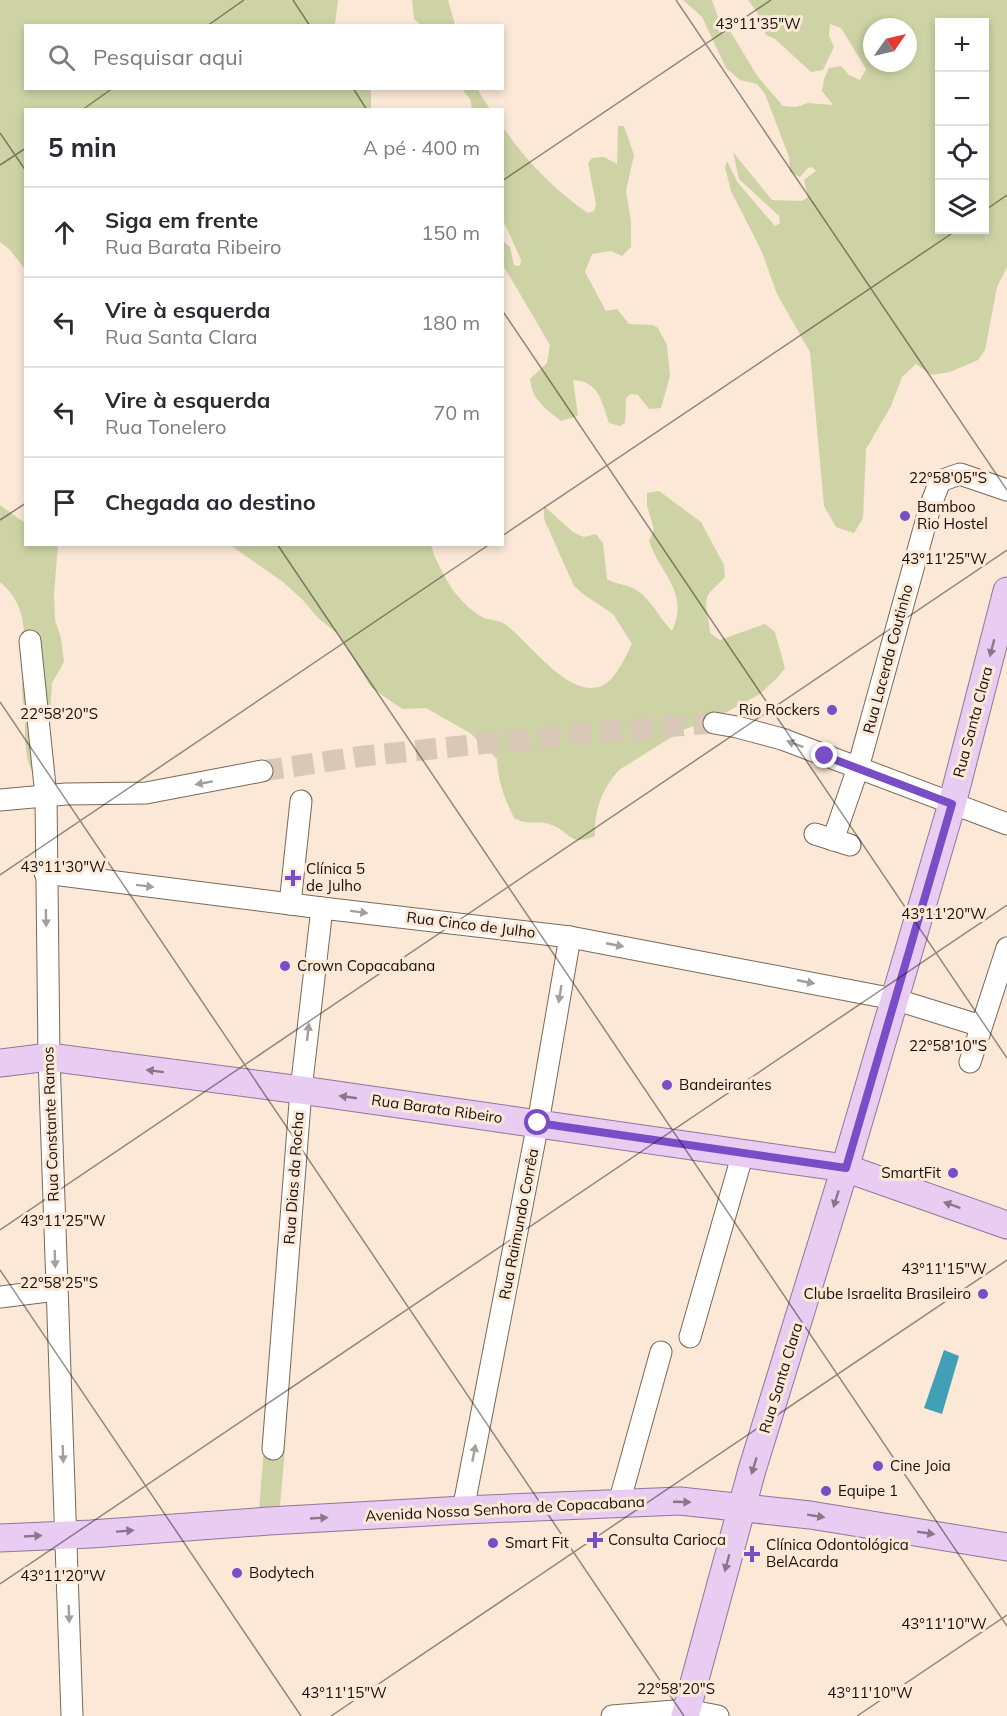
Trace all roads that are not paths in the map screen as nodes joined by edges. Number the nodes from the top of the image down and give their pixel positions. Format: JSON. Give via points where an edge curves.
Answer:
{"nodes":[{"id":1,"x":1007,"y":490,"type":"edge"},
{"id":2,"x":1007,"y":591,"type":"edge"},
{"id":3,"x":30,"y":641,"type":"dead end"},
{"id":4,"x":714,"y":723,"type":"tunnel mouth"},
{"id":5,"x":858,"y":768,"type":"junction"},
{"id":6,"x":262,"y":771,"type":"tunnel mouth"},
{"id":7,"x":46,"y":796,"type":"junction"},
{"id":8,"x":0,"y":800,"type":"edge"},
{"id":9,"x":301,"y":801,"type":"dead end"},
{"id":10,"x":952,"y":804,"type":"junction"},
{"id":11,"x":1007,"y":824,"type":"edge"},
{"id":12,"x":833,"y":840,"type":"dead end"},
{"id":13,"x":45,"y":873,"type":"junction"},
{"id":14,"x":290,"y":904,"type":"junction"},
{"id":15,"x":322,"y":908,"type":"junction"},
{"id":16,"x":570,"y":937,"type":"junction"},
{"id":17,"x":1007,"y":948,"type":"edge"},
{"id":18,"x":894,"y":999,"type":"junction"},
{"id":19,"x":981,"y":1026,"type":"junction"},
{"id":20,"x":49,"y":1058,"type":"junction"},
{"id":21,"x":970,"y":1062,"type":"dead end"},
{"id":22,"x":0,"y":1063,"type":"edge"},
{"id":23,"x":301,"y":1090,"type":"junction"},
{"id":24,"x":538,"y":1123,"type":"junction"},
{"id":25,"x":743,"y":1153,"type":"junction"},
{"id":26,"x":846,"y":1168,"type":"junction"},
{"id":27,"x":1007,"y":1225,"type":"edge"},
{"id":28,"x":56,"y":1290,"type":"junction"},
{"id":29,"x":0,"y":1297,"type":"edge"},
{"id":30,"x":690,"y":1337,"type":"dead end"},
{"id":31,"x":661,"y":1352,"type":"dead end"},
{"id":32,"x":273,"y":1449,"type":"dead end"},
{"id":33,"x":619,"y":1503,"type":"junction"},
{"id":34,"x":742,"y":1507,"type":"junction"},
{"id":35,"x":463,"y":1510,"type":"junction"},
{"id":36,"x":66,"y":1534,"type":"junction"},
{"id":37,"x":0,"y":1538,"type":"edge"},
{"id":38,"x":1007,"y":1547,"type":"edge"},
{"id":39,"x":686,"y":1713,"type":"edge"},
{"id":40,"x":72,"y":1716,"type":"edge"},
{"id":41,"x":612,"y":1716,"type":"edge"},
{"id":42,"x":718,"y":1716,"type":"edge"}],
"edges":[{"from":1,"to":5,"type":"street","name":"Rua Lacerda Coutinho","via":[[960,474],[939,481]]},
{"from":2,"to":10,"type":"main road","name":"Rua Santa Clara","one_way":true},
{"from":3,"to":7,"type":"street","name":"Rua Constante Ramos"},
{"from":5,"to":4,"type":"street","one_way":true,"via":[[782,739]]},
{"from":5,"to":10,"type":"street"},
{"from":5,"to":12,"type":"street"},
{"from":6,"to":7,"type":"street","one_way":true,"via":[[146,793]]},
{"from":7,"to":8,"type":"street"},
{"from":7,"to":13,"type":"street","name":"Rua Constante Ramos"},
{"from":9,"to":14,"type":"street"},
{"from":10,"to":11,"type":"street"},
{"from":10,"to":18,"type":"main road","name":"Rua Santa Clara"},
{"from":13,"to":14,"type":"street","name":"Rua Cinco de Julho","one_way":true},
{"from":13,"to":20,"type":"street","name":"Rua Constante Ramos","one_way":true},
{"from":14,"to":15,"type":"street","name":"Rua Cinco de Julho"},
{"from":15,"to":16,"type":"street","name":"Rua Cinco de Julho","one_way":true},
{"from":23,"to":15,"type":"street","name":"Rua Dias da Rocha","one_way":true},
{"from":16,"to":18,"type":"street","name":"Rua Cinco de Julho","one_way":true},
{"from":16,"to":24,"type":"street","name":"Rua Raimundo Corrêa","one_way":true},
{"from":17,"to":19,"type":"street"},
{"from":18,"to":19,"type":"street","name":"Rua Cinco de Julho"},
{"from":18,"to":26,"type":"main road","name":"Rua Santa Clara"},
{"from":19,"to":21,"type":"street"},
{"from":20,"to":22,"type":"main road","name":"Rua Barata Ribeiro"},
{"from":23,"to":20,"type":"main road","name":"Rua Barata Ribeiro","one_way":true},
{"from":20,"to":28,"type":"street","name":"Rua Constante Ramos","one_way":true},
{"from":24,"to":23,"type":"main road","name":"Rua Barata Ribeiro","one_way":true},
{"from":23,"to":32,"type":"street","name":"Rua Dias da Rocha"},
{"from":24,"to":25,"type":"main road","name":"Rua Barata Ribeiro"},
{"from":35,"to":24,"type":"street","name":"Rua Raimundo Corrêa","one_way":true},
{"from":25,"to":26,"type":"main road","name":"Rua Barata Ribeiro"},
{"from":25,"to":30,"type":"street"},
{"from":27,"to":26,"type":"main road","name":"Rua Barata Ribeiro","one_way":true},
{"from":26,"to":34,"type":"main road","name":"Rua Santa Clara","one_way":true},
{"from":28,"to":29,"type":"street"},
{"from":28,"to":36,"type":"street","name":"Rua Constante Ramos","one_way":true},
{"from":31,"to":33,"type":"street"},
{"from":33,"to":34,"type":"main road","name":"Avenida Nossa Senhora de Copacabana","one_way":true,"via":[[680,1501]]},
{"from":33,"to":35,"type":"main road","name":"Avenida Nossa Senhora de Copacabana"},
{"from":34,"to":38,"type":"main road","name":"Avenida Nossa Senhora de Copacabana","one_way":true},
{"from":34,"to":39,"type":"main road","name":"Rua Santa Clara","one_way":true},
{"from":36,"to":35,"type":"main road","name":"Avenida Nossa Senhora de Copacabana","one_way":true},
{"from":37,"to":36,"type":"main road","name":"Avenida Nossa Senhora de Copacabana","one_way":true},
{"from":36,"to":40,"type":"street","name":"Rua Constante Ramos","one_way":true},
{"from":39,"to":41,"type":"street"},
{"from":39,"to":42,"type":"street"}]}
